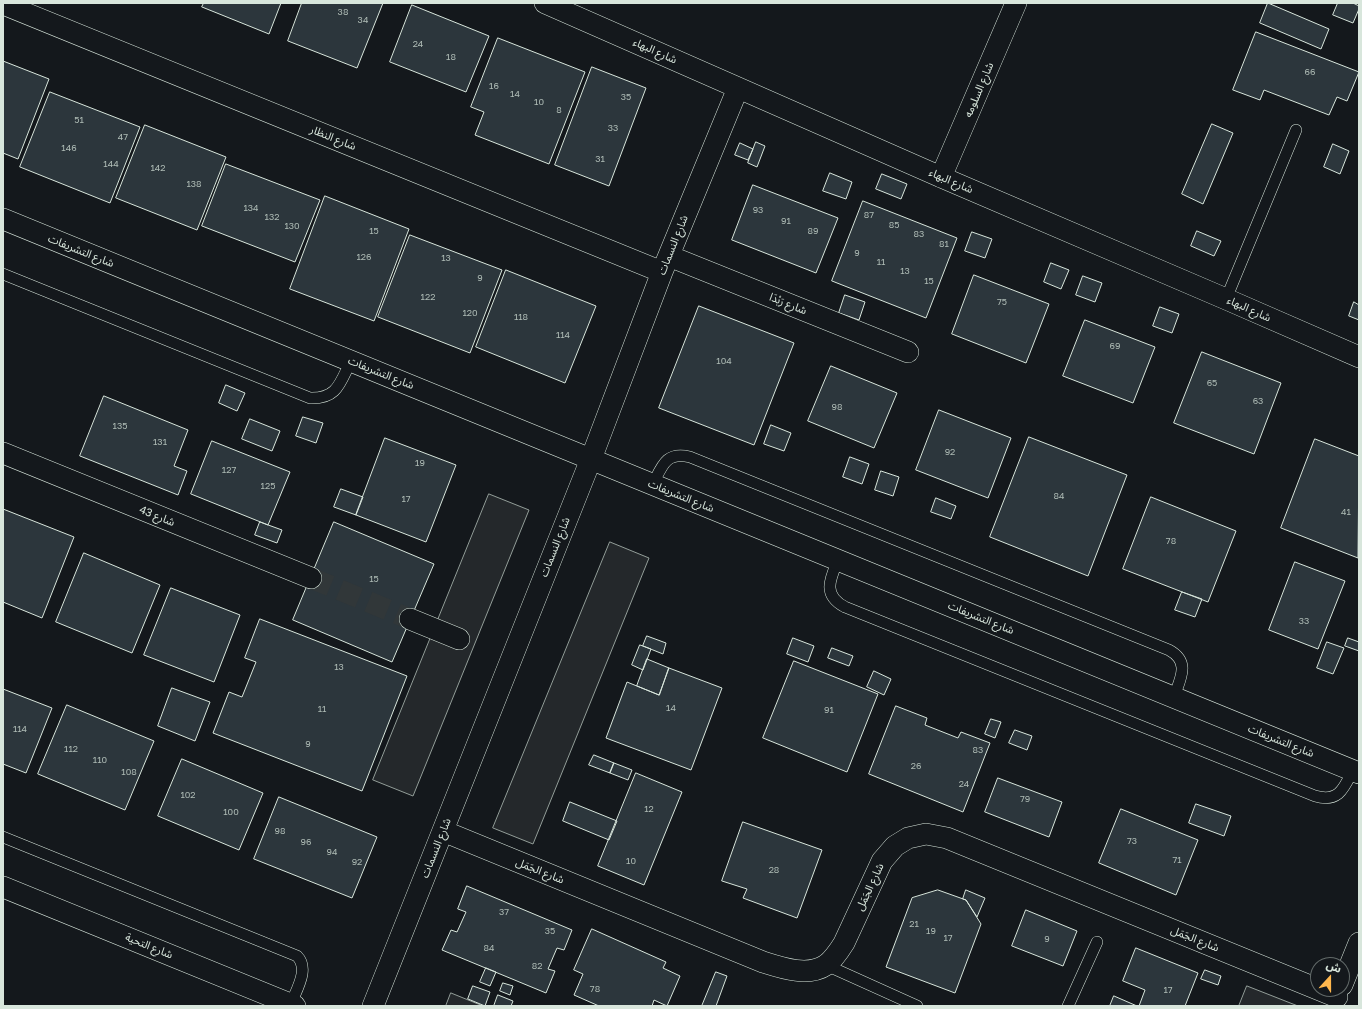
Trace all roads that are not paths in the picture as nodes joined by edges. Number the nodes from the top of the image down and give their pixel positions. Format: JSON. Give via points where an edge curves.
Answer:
{"nodes":[{"id":1,"x":545,"y":3,"type":"edge"},
{"id":2,"x":1016,"y":3,"type":"edge"},
{"id":3,"x":3,"y":4,"type":"edge"},
{"id":4,"x":738,"y":88,"type":"junction"},
{"id":5,"x":1296,"y":130,"type":"dead end"},
{"id":6,"x":941,"y":177,"type":"junction"},
{"id":7,"x":3,"y":219,"type":"edge"},
{"id":8,"x":666,"y":264,"type":"junction"},
{"id":9,"x":3,"y":274,"type":"edge"},
{"id":10,"x":1226,"y":299,"type":"junction"},
{"id":11,"x":908,"y":352,"type":"dead end"},
{"id":12,"x":1359,"y":357,"type":"edge"},
{"id":13,"x":351,"y":361,"type":"junction"},
{"id":14,"x":3,"y":453,"type":"edge"},
{"id":15,"x":591,"y":459,"type":"junction"},
{"id":16,"x":653,"y":484,"type":"junction"},
{"id":17,"x":838,"y":560,"type":"junction"},
{"id":18,"x":311,"y":578,"type":"tunnel mouth"},
{"id":19,"x":410,"y":619,"type":"tunnel mouth"},
{"id":20,"x":459,"y":639,"type":"dead end"},
{"id":21,"x":1174,"y":697,"type":"junction"},
{"id":22,"x":1356,"y":771,"type":"edge"},
{"id":23,"x":443,"y":831,"type":"junction"},
{"id":24,"x":3,"y":837,"type":"edge"},
{"id":25,"x":3,"y":887,"type":"edge"},
{"id":26,"x":1097,"y":942,"type":"dead end"},
{"id":27,"x":1359,"y":943,"type":"edge"},
{"id":28,"x":826,"y":965,"type":"junction"},
{"id":29,"x":1350,"y":965,"type":"edge"},
{"id":30,"x":1310,"y":983,"type":"edge"},
{"id":31,"x":293,"y":1005,"type":"edge"},
{"id":32,"x":373,"y":1006,"type":"edge"},
{"id":33,"x":917,"y":1006,"type":"edge"},
{"id":34,"x":1068,"y":1006,"type":"edge"}],
"edges":[{"from":1,"to":4,"type":"street","name":"شارع البهاء"},
{"from":2,"to":6,"type":"street","name":"شارع السلومه"},
{"from":3,"to":8,"type":"street","name":"شارع النظار"},
{"from":4,"to":6,"type":"street","name":"شارع البهاء"},
{"from":4,"to":8,"type":"street","name":"شارع النسمات"},
{"from":5,"to":10,"type":"lane"},
{"from":6,"to":10,"type":"street","name":"شارع البهاء"},
{"from":7,"to":13,"type":"street","name":"شارع التشريفات"},
{"from":8,"to":11,"type":"street","name":"شارع رَبْدَا"},
{"from":8,"to":15,"type":"street","name":"شارع النسمات"},
{"from":9,"to":13,"type":"lane","via":[[310,398],[319,398],[334,392]]},
{"from":10,"to":12,"type":"street","name":"شارع البهاء"},
{"from":13,"to":15,"type":"street","name":"شارع التشريفات"},
{"from":14,"to":18,"type":"street","name":"شارع 43"},
{"from":15,"to":16,"type":"street","name":"شارع التشريفات"},
{"from":15,"to":23,"type":"street","name":"شارع النسمات"},
{"from":16,"to":17,"type":"street","name":"شارع التشريفات"},
{"from":16,"to":21,"type":"lane","via":[[666,460],[677,455],[690,457],[1169,650],[1179,658],[1183,671]]},
{"from":17,"to":21,"type":"street","name":"شارع التشريفات"},
{"from":17,"to":22,"type":"lane","via":[[829,586],[834,599],[845,607],[1315,796],[1327,798],[1339,794]]},
{"from":19,"to":20,"type":"street"},
{"from":21,"to":22,"type":"street","name":"شارع التشريفات"},
{"from":23,"to":28,"type":"street","name":"شارع الجَمَل","via":[[763,962],[788,970],[809,971]]},
{"from":23,"to":32,"type":"street","name":"شارع النسمات"},
{"from":24,"to":31,"type":"lane","via":[[297,956],[301,960],[303,970]]},
{"from":25,"to":31,"type":"street","name":"شارع التحية"},
{"from":26,"to":34,"type":"lane"},
{"from":27,"to":29,"type":"street"},
{"from":28,"to":30,"type":"street","name":"شارع الجَمَل","via":[[844,943],[882,861],[895,846],[908,838],[926,834],[947,838]]},
{"from":28,"to":33,"type":"lane"}]}
